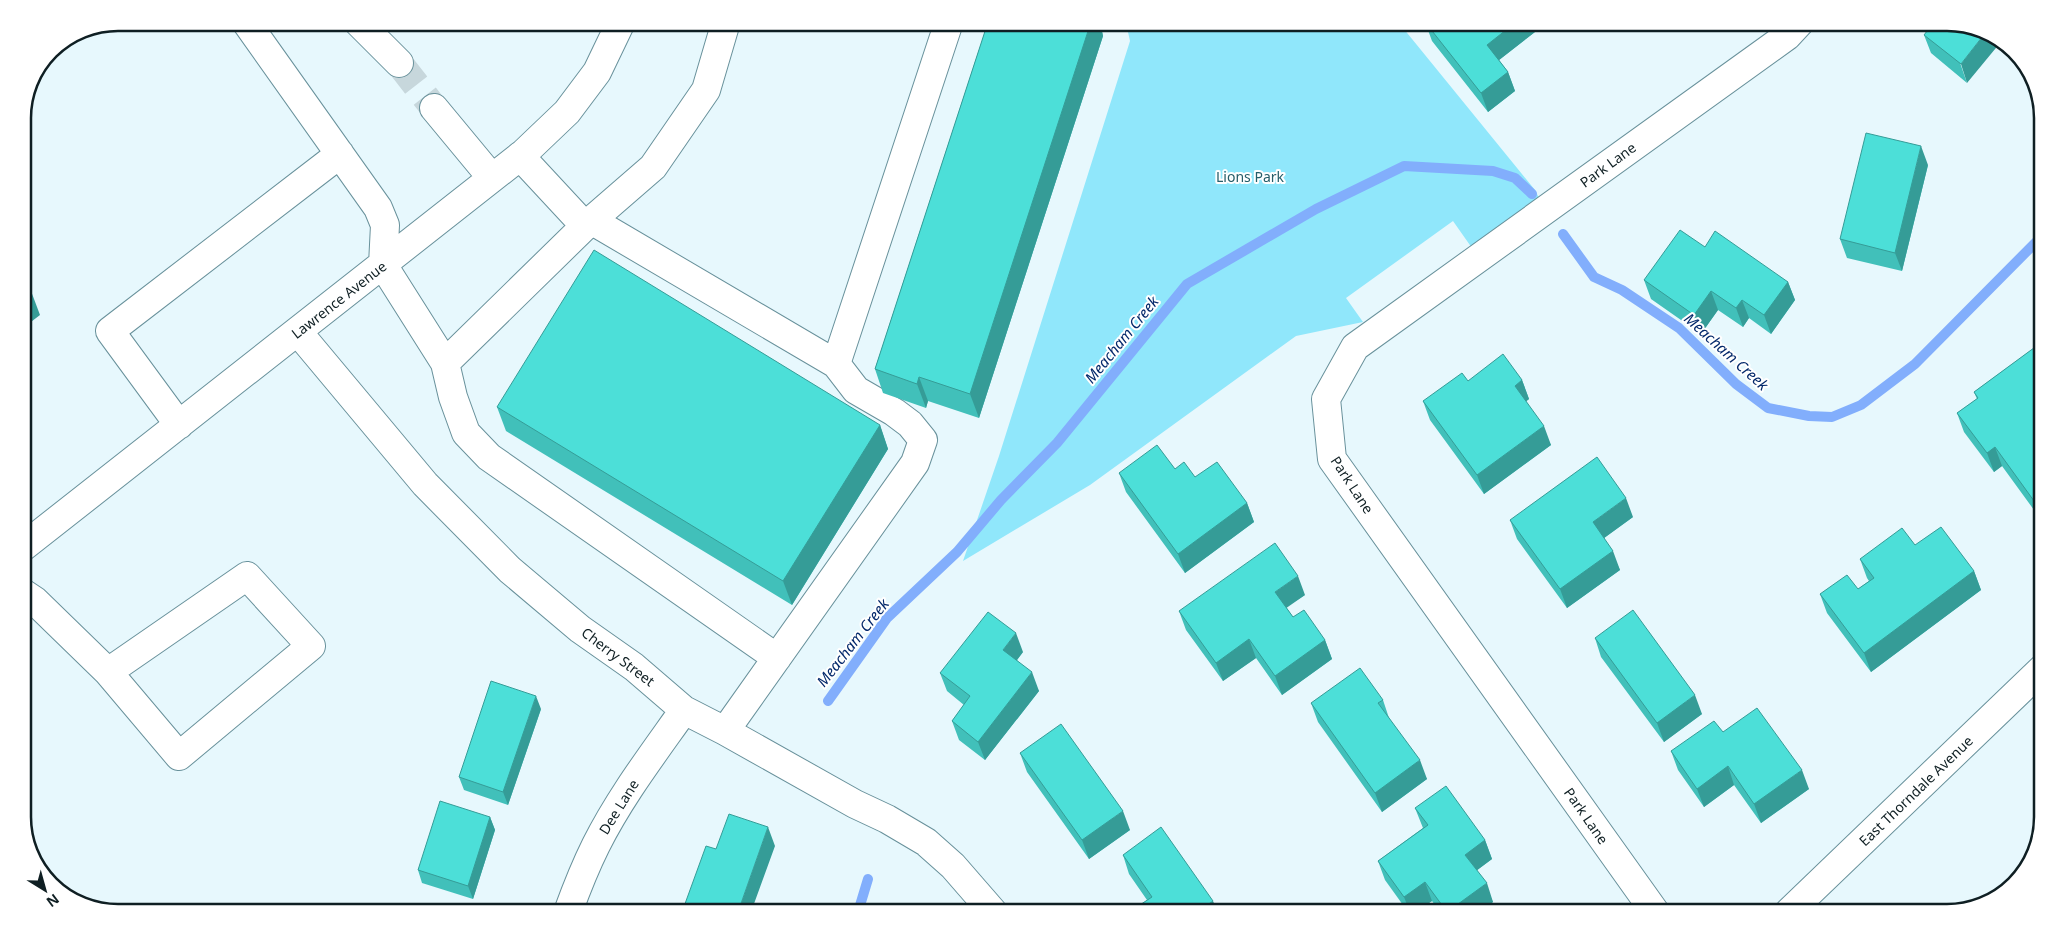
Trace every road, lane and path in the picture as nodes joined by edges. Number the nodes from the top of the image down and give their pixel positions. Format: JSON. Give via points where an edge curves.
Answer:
{"nodes":[{"id":1,"x":252,"y":31,"type":"edge"},
{"id":2,"x":367,"y":31,"type":"edge"},
{"id":3,"x":616,"y":31,"type":"edge"},
{"id":4,"x":723,"y":31,"type":"edge"},
{"id":5,"x":946,"y":31,"type":"edge"},
{"id":6,"x":1792,"y":31,"type":"edge"},
{"id":7,"x":399,"y":64,"type":"tunnel mouth"},
{"id":8,"x":434,"y":108,"type":"tunnel mouth"},
{"id":9,"x":340,"y":154,"type":"junction"},
{"id":10,"x":520,"y":156,"type":"junction"},
{"id":11,"x":492,"y":178,"type":"junction"},
{"id":12,"x":588,"y":223,"type":"junction"},
{"id":13,"x":383,"y":265,"type":"junction"},
{"id":14,"x":298,"y":332,"type":"junction"},
{"id":15,"x":445,"y":363,"type":"junction"},
{"id":16,"x":836,"y":364,"type":"junction"},
{"id":17,"x":179,"y":425,"type":"junction"},
{"id":18,"x":31,"y":541,"type":"edge"},
{"id":19,"x":31,"y":598,"type":"edge"},
{"id":20,"x":777,"y":658,"type":"junction"},
{"id":21,"x":108,"y":672,"type":"junction"},
{"id":22,"x":2034,"y":677,"type":"edge"},
{"id":23,"x":684,"y":710,"type":"junction"},
{"id":24,"x":726,"y":731,"type":"junction"},
{"id":25,"x":571,"y":904,"type":"edge"},
{"id":26,"x":986,"y":904,"type":"edge"},
{"id":27,"x":1648,"y":904,"type":"edge"},
{"id":28,"x":1797,"y":904,"type":"edge"}],
"edges":[{"from":1,"to":9,"type":"street"},
{"from":2,"to":7,"type":"street"},
{"from":3,"to":10,"type":"street","name":"Lawrence Avenue","via":[[596,72],[567,112]]},
{"from":4,"to":12,"type":"street","via":[[706,90],[653,167]]},
{"from":5,"to":16,"type":"street"},
{"from":6,"to":27,"type":"street","name":"Park Lane","via":[[1355,347],[1326,399],[1332,459]]},
{"from":8,"to":11,"type":"street"},
{"from":9,"to":13,"type":"street","via":[[378,208],[384,226]]},
{"from":9,"to":17,"type":"street","via":[[110,331]]},
{"from":10,"to":11,"type":"street","name":"Lawrence Avenue"},
{"from":10,"to":12,"type":"street"},
{"from":11,"to":13,"type":"street","name":"Lawrence Avenue"},
{"from":12,"to":15,"type":"street"},
{"from":12,"to":16,"type":"street"},
{"from":13,"to":14,"type":"street","name":"Lawrence Avenue"},
{"from":13,"to":15,"type":"street"},
{"from":14,"to":17,"type":"street","name":"Lawrence Avenue"},
{"from":14,"to":23,"type":"street","name":"Cherry Street","via":[[425,484],[510,570]]},
{"from":15,"to":20,"type":"street","via":[[466,433],[488,457]]},
{"from":16,"to":20,"type":"street","via":[[856,390],[894,412],[923,440],[915,463]]},
{"from":17,"to":18,"type":"street","name":"Lawrence Avenue"},
{"from":19,"to":21,"type":"street"},
{"from":20,"to":24,"type":"street"},
{"from":21,"to":21,"type":"street","via":[[179,756],[312,646],[247,576]]},
{"from":22,"to":28,"type":"street","name":"East Thorndale Avenue"},
{"from":23,"to":24,"type":"street","name":"Cherry Street"},
{"from":23,"to":25,"type":"street","name":"Dee Lane","via":[[623,798],[580,878]]},
{"from":24,"to":26,"type":"street","name":"Cherry Street","via":[[926,842]]}]}
